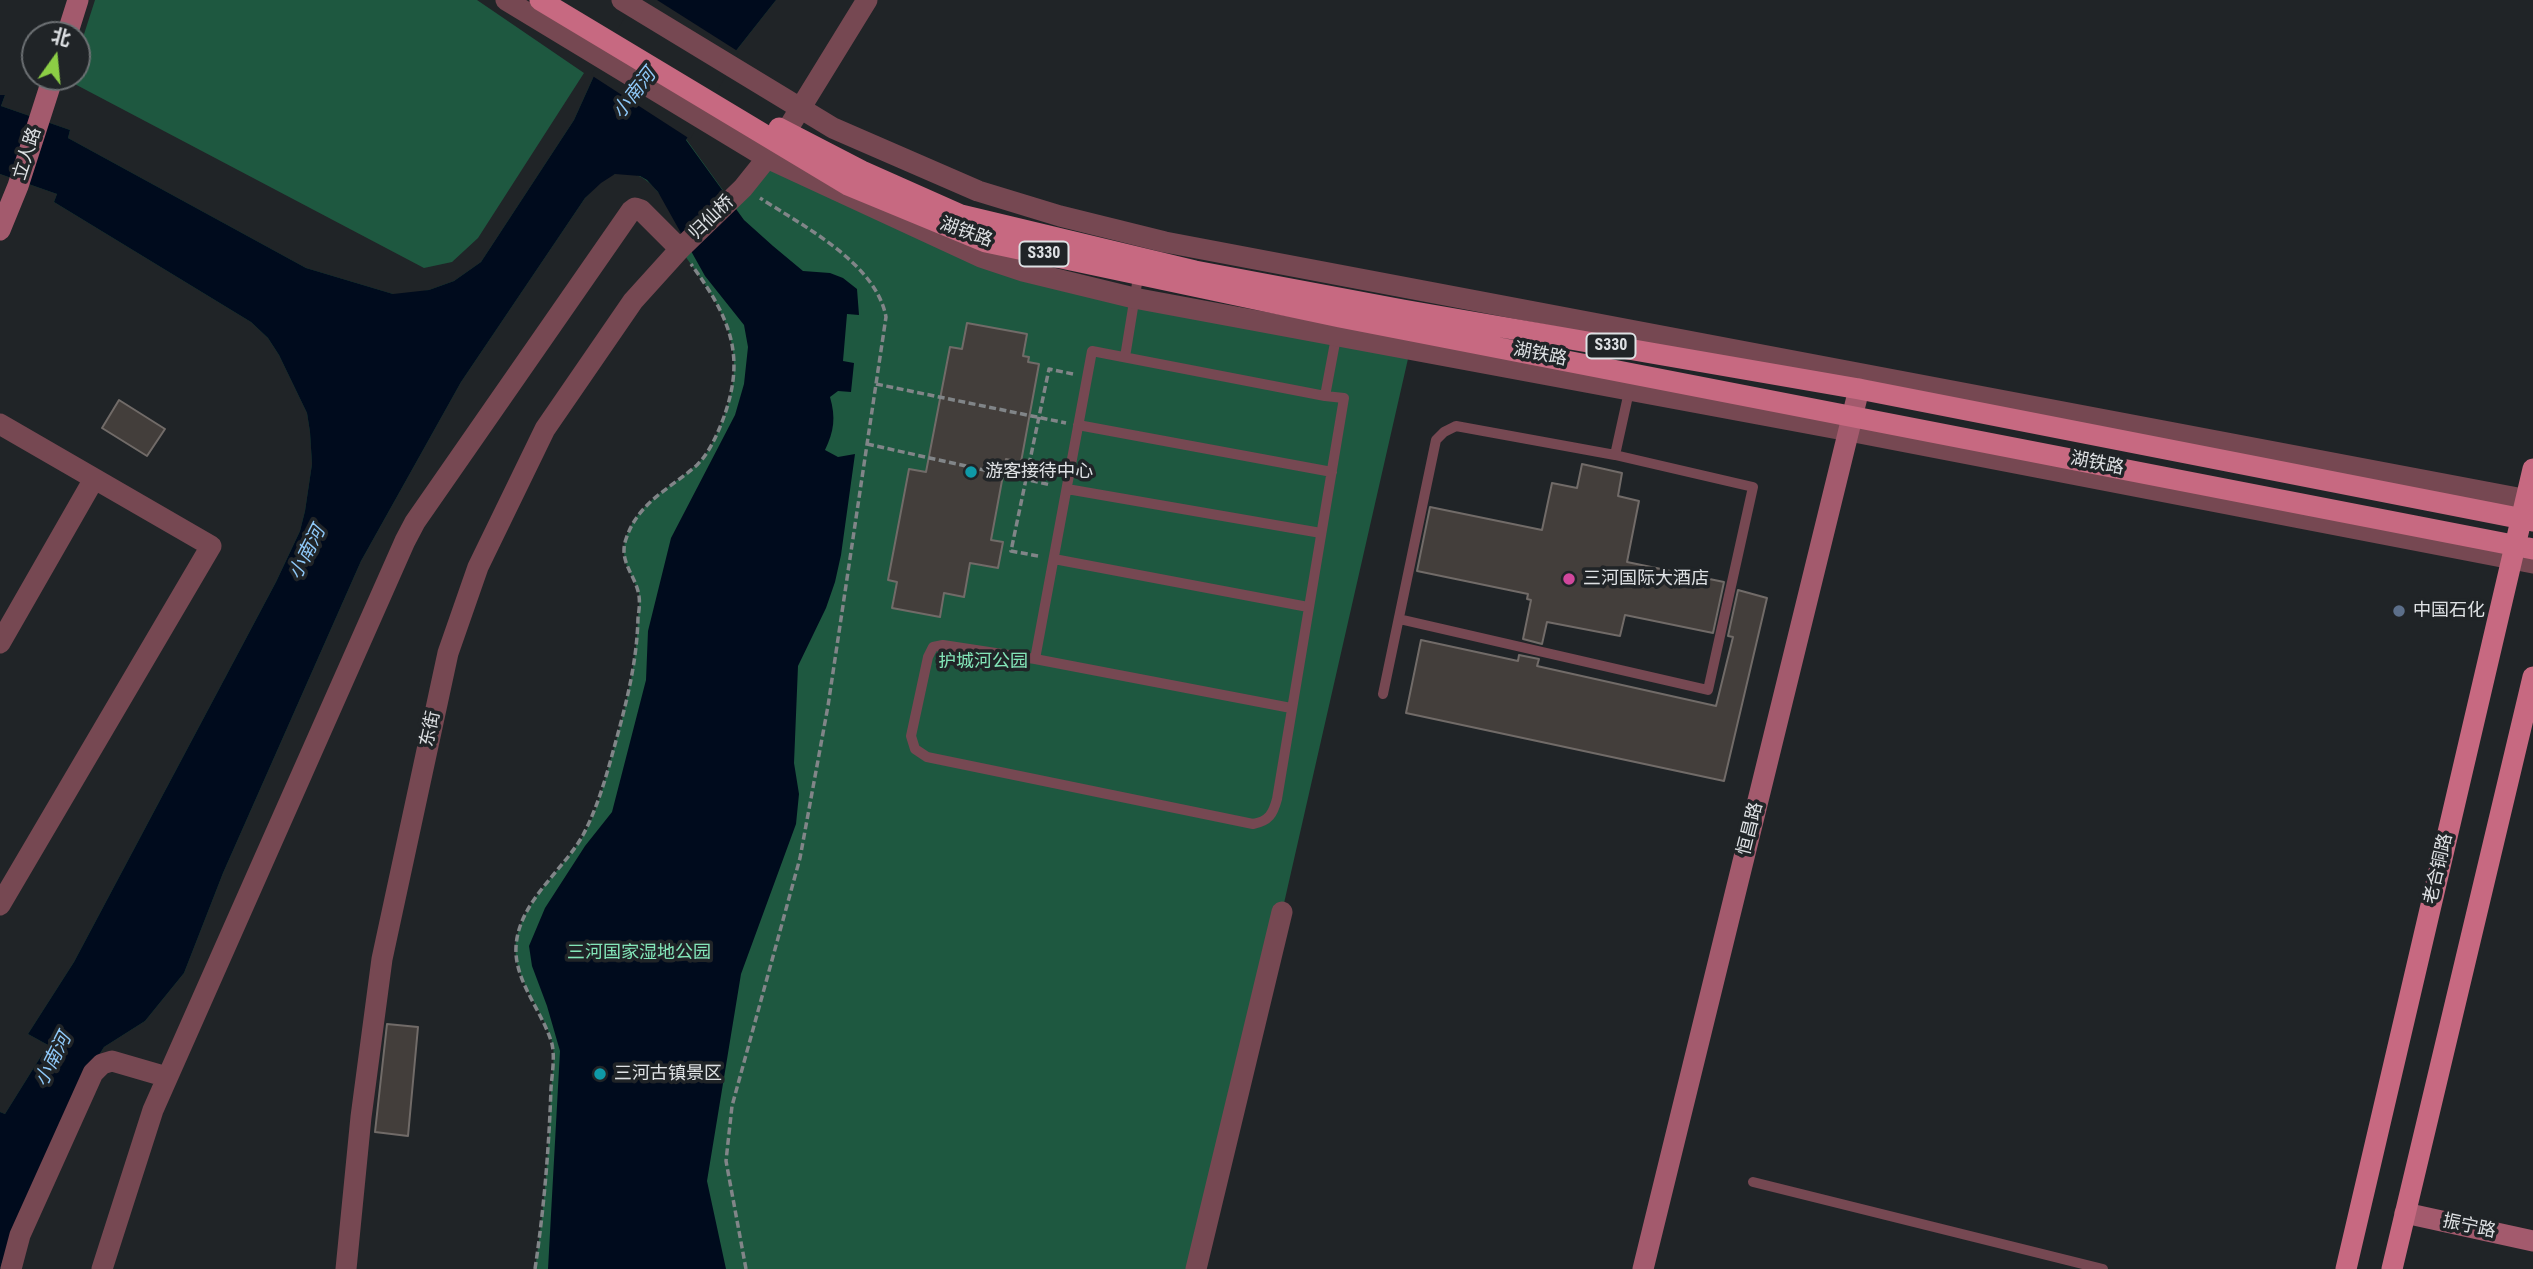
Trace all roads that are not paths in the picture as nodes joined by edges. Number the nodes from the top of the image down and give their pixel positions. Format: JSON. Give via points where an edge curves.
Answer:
{"nodes":[{"id":1,"x":78,"y":0,"type":"edge"},
{"id":2,"x":506,"y":0,"type":"edge"},
{"id":3,"x":540,"y":0,"type":"edge"},
{"id":4,"x":562,"y":0,"type":"edge"},
{"id":5,"x":622,"y":0,"type":"edge"},
{"id":6,"x":867,"y":0,"type":"edge"},
{"id":7,"x":71,"y":21,"type":"edge"},
{"id":8,"x":583,"y":30,"type":"junction"},
{"id":9,"x":49,"y":91,"type":"edge"},
{"id":10,"x":800,"y":108,"type":"junction"},
{"id":11,"x":777,"y":144,"type":"junction"},
{"id":12,"x":0,"y":230,"type":"edge"},
{"id":13,"x":680,"y":248,"type":"junction"},
{"id":14,"x":1140,"y":266,"type":"junction"},
{"id":15,"x":1134,"y":299,"type":"junction"},
{"id":16,"x":1340,"y":317,"type":"junction"},
{"id":17,"x":1125,"y":358,"type":"junction"},
{"id":18,"x":1631,"y":382,"type":"junction"},
{"id":19,"x":1859,"y":389,"type":"junction"},
{"id":20,"x":1325,"y":396,"type":"junction"},
{"id":21,"x":0,"y":424,"type":"edge"},
{"id":22,"x":1851,"y":424,"type":"junction"},
{"id":23,"x":1078,"y":425,"type":"junction"},
{"id":24,"x":1615,"y":455,"type":"junction"},
{"id":25,"x":2533,"y":469,"type":"edge"},
{"id":26,"x":1332,"y":472,"type":"junction"},
{"id":27,"x":94,"y":479,"type":"junction"},
{"id":28,"x":1067,"y":489,"type":"junction"},
{"id":29,"x":2528,"y":510,"type":"edge"},
{"id":30,"x":1321,"y":533,"type":"junction"},
{"id":31,"x":2520,"y":551,"type":"edge"},
{"id":32,"x":1054,"y":559,"type":"junction"},
{"id":33,"x":2533,"y":563,"type":"edge"},
{"id":34,"x":1308,"y":607,"type":"junction"},
{"id":35,"x":1399,"y":619,"type":"junction"},
{"id":36,"x":0,"y":643,"type":"edge"},
{"id":37,"x":1035,"y":659,"type":"junction"},
{"id":38,"x":2533,"y":677,"type":"edge"},
{"id":39,"x":1383,"y":694,"type":"dead end"},
{"id":40,"x":1291,"y":708,"type":"junction"},
{"id":41,"x":0,"y":905,"type":"edge"},
{"id":42,"x":1282,"y":912,"type":"dead end"},
{"id":43,"x":167,"y":1077,"type":"junction"},
{"id":44,"x":1754,"y":1182,"type":"dead end"},
{"id":45,"x":2405,"y":1213,"type":"junction"},
{"id":46,"x":2533,"y":1241,"type":"edge"},
{"id":47,"x":11,"y":1269,"type":"edge"},
{"id":48,"x":102,"y":1269,"type":"edge"},
{"id":49,"x":346,"y":1269,"type":"edge"},
{"id":50,"x":1196,"y":1269,"type":"edge"},
{"id":51,"x":1643,"y":1269,"type":"edge"},
{"id":52,"x":2103,"y":1269,"type":"edge"},
{"id":53,"x":2346,"y":1269,"type":"edge"},
{"id":54,"x":2392,"y":1269,"type":"edge"}],
"edges":[{"from":1,"to":7,"type":"street"},
{"from":2,"to":8,"type":"street"},
{"from":3,"to":8,"type":"main road","number":"S330"},
{"from":4,"to":8,"type":"main road","number":"S330"},
{"from":5,"to":10,"type":"street"},
{"from":6,"to":10,"type":"street","name":"归仙桥"},
{"from":8,"to":11,"type":"main road","name":"湖铁路","number":"S330","via":[[709,95]]},
{"from":8,"to":11,"type":"street","via":[[709,124]]},
{"from":9,"to":12,"type":"street","name":"立人路"},
{"from":10,"to":11,"type":"street","name":"归仙桥"},
{"from":10,"to":29,"type":"street","via":[[833,128],[978,191],[1165,242]]},
{"from":11,"to":13,"type":"street","name":"归仙桥","via":[[743,188]]},
{"from":11,"to":14,"type":"main road","name":"湖铁路","number":"S330","via":[[862,172],[961,215]]},
{"from":11,"to":15,"type":"street","via":[[981,257]]},
{"from":13,"to":43,"type":"street","via":[[641,211],[631,211],[415,522]]},
{"from":13,"to":49,"type":"street","name":"东街","via":[[633,301],[545,429],[478,567],[448,653],[382,960]]},
{"from":14,"to":15,"type":"lane"},
{"from":14,"to":16,"type":"main road","name":"湖铁路","number":"S330","via":[[1195,271]]},
{"from":15,"to":16,"type":"street"},
{"from":15,"to":17,"type":"lane"},
{"from":16,"to":18,"type":"main road","name":"湖铁路","number":"S330"},
{"from":16,"to":19,"type":"main road","name":"湖铁路","number":"S330"},
{"from":16,"to":20,"type":"lane"},
{"from":17,"to":20,"type":"lane"},
{"from":17,"to":23,"type":"lane","via":[[1092,351]]},
{"from":18,"to":22,"type":"main road","name":"湖铁路","number":"S330"},
{"from":18,"to":24,"type":"lane"},
{"from":19,"to":22,"type":"street","name":"恒昌路"},
{"from":19,"to":29,"type":"main road","name":"湖铁路","number":"S330"},
{"from":20,"to":26,"type":"lane","via":[[1344,398]]},
{"from":21,"to":27,"type":"street"},
{"from":22,"to":31,"type":"main road","name":"湖铁路","number":"S330"},
{"from":22,"to":51,"type":"street","name":"恒昌路"},
{"from":23,"to":26,"type":"lane"},
{"from":23,"to":28,"type":"lane"},
{"from":24,"to":35,"type":"lane","via":[[1456,426],[1444,432],[1436,440]]},
{"from":24,"to":35,"type":"lane","via":[[1753,487],[1708,690]]},
{"from":25,"to":29,"type":"main road","name":"老合铜路"},
{"from":26,"to":30,"type":"lane"},
{"from":27,"to":36,"type":"street"},
{"from":27,"to":41,"type":"street","via":[[211,546]]},
{"from":28,"to":30,"type":"lane"},
{"from":28,"to":32,"type":"lane"},
{"from":29,"to":31,"type":"main road","name":"老合铜路"},
{"from":30,"to":34,"type":"lane"},
{"from":31,"to":33,"type":"street"},
{"from":31,"to":53,"type":"main road","name":"老合铜路"},
{"from":32,"to":34,"type":"lane"},
{"from":32,"to":37,"type":"lane"},
{"from":34,"to":40,"type":"lane"},
{"from":35,"to":39,"type":"lane"},
{"from":37,"to":40,"type":"lane"},
{"from":37,"to":40,"type":"lane","via":[[933,647],[911,736],[915,749],[927,757],[1253,824],[1266,820],[1274,810]]},
{"from":38,"to":45,"type":"main road"},
{"from":42,"to":50,"type":"street"},
{"from":43,"to":47,"type":"street","via":[[112,1060],[93,1073],[20,1235]]},
{"from":43,"to":48,"type":"street"},
{"from":44,"to":52,"type":"lane"},
{"from":45,"to":46,"type":"street","name":"振宁路"},
{"from":45,"to":54,"type":"main road"}]}
